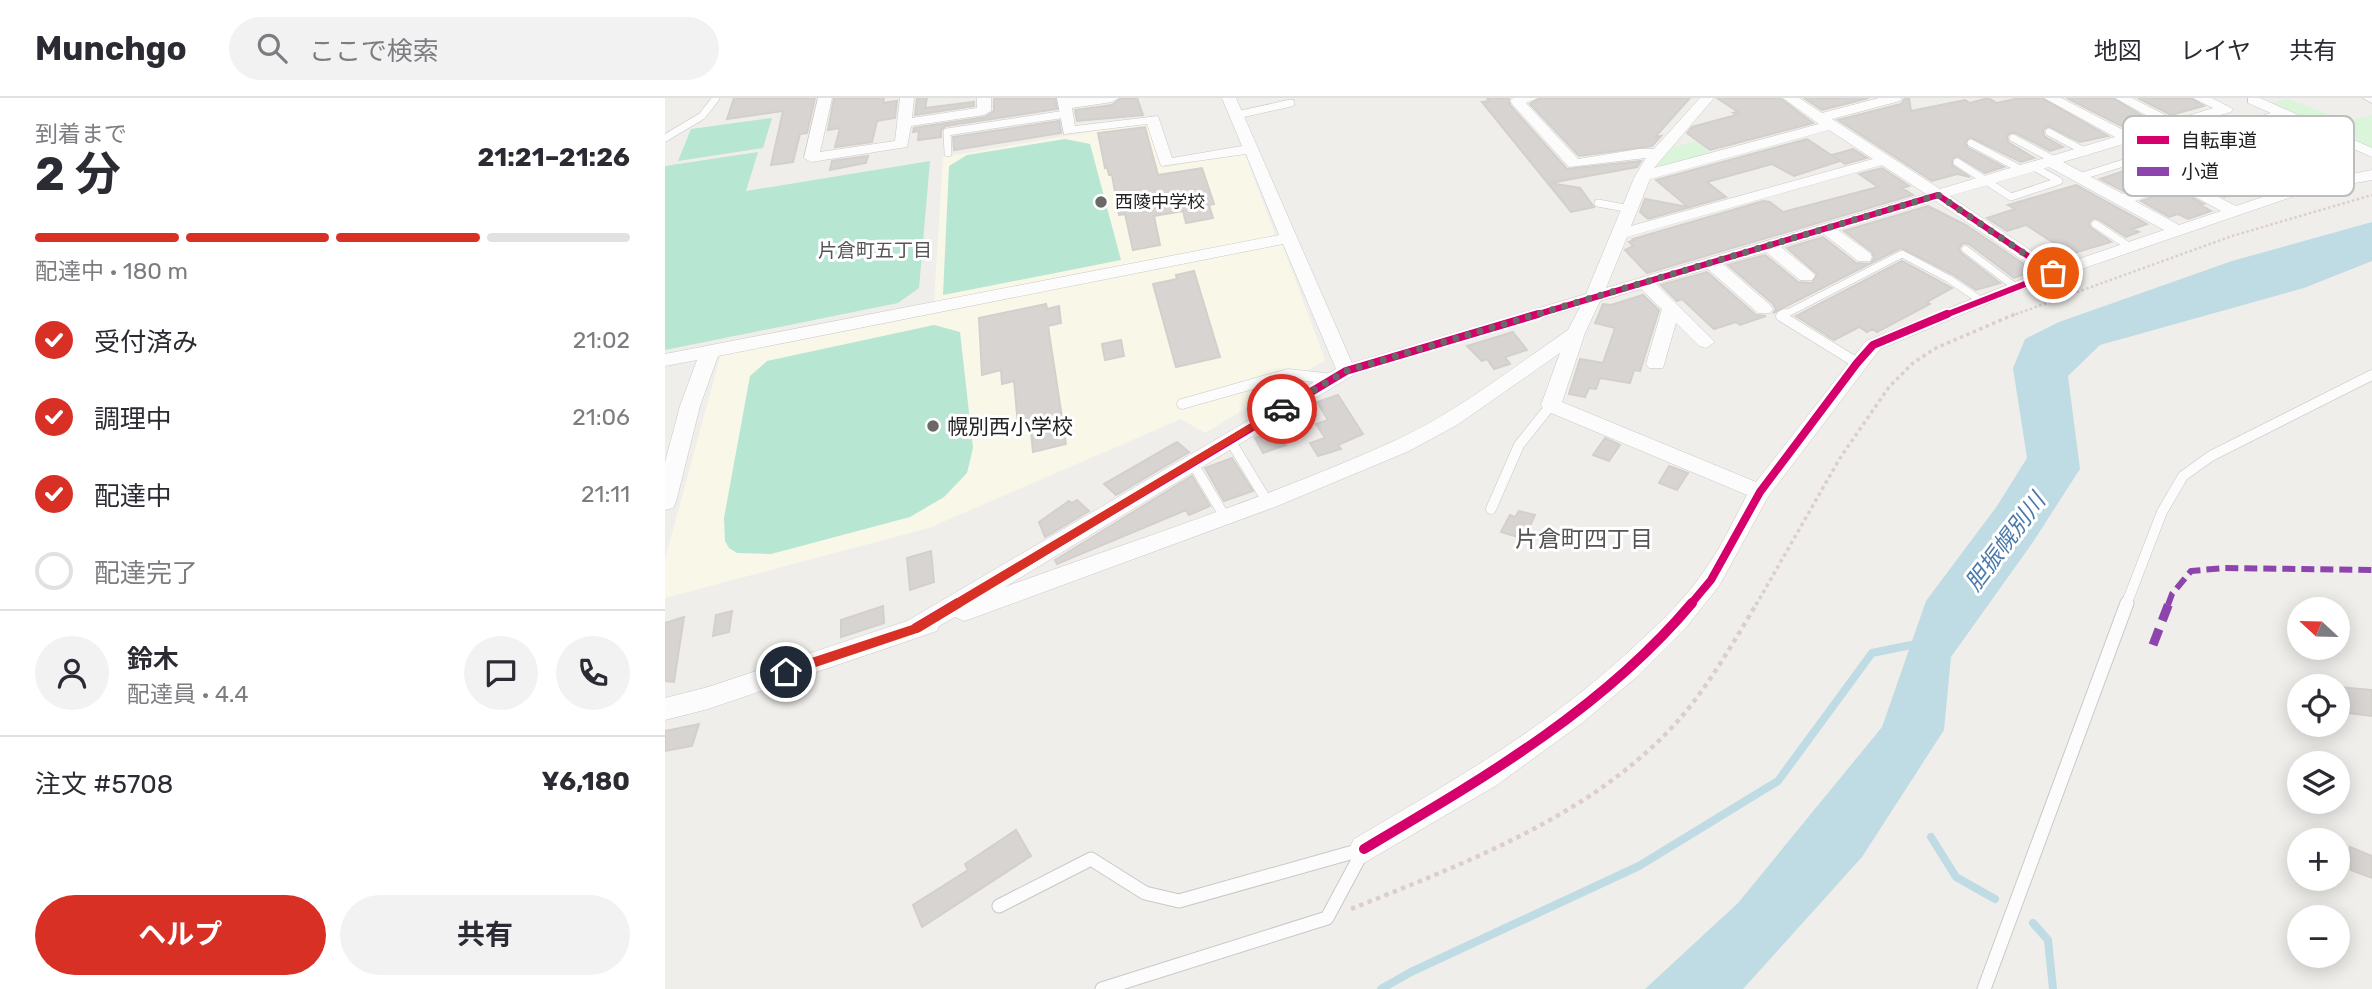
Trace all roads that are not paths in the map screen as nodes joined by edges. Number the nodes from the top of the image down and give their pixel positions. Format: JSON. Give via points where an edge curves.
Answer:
{"nodes":[{"id":1,"x":716,"y":98,"type":"edge"},
{"id":2,"x":825,"y":98,"type":"edge"},
{"id":3,"x":907,"y":98,"type":"edge"},
{"id":4,"x":984,"y":98,"type":"edge"},
{"id":5,"x":1112,"y":98,"type":"edge"},
{"id":6,"x":1229,"y":98,"type":"edge"},
{"id":7,"x":1531,"y":98,"type":"edge"},
{"id":8,"x":1707,"y":98,"type":"edge"},
{"id":9,"x":1790,"y":98,"type":"edge"},
{"id":10,"x":1895,"y":98,"type":"edge"},
{"id":11,"x":2051,"y":98,"type":"edge"},
{"id":12,"x":2122,"y":98,"type":"edge"},
{"id":13,"x":2200,"y":98,"type":"edge"},
{"id":14,"x":2257,"y":99,"type":"edge"},
{"id":15,"x":1291,"y":103,"type":"dead end"},
{"id":16,"x":1065,"y":106,"type":"edge"},
{"id":17,"x":2226,"y":109,"type":"junction"},
{"id":18,"x":2282,"y":113,"type":"junction"},
{"id":19,"x":1237,"y":115,"type":"junction"},
{"id":20,"x":2157,"y":116,"type":"edge"},
{"id":21,"x":2201,"y":116,"type":"edge"},
{"id":22,"x":2272,"y":116,"type":"edge"},
{"id":23,"x":2289,"y":116,"type":"edge"},
{"id":24,"x":1825,"y":121,"type":"junction"},
{"id":25,"x":905,"y":123,"type":"junction"},
{"id":26,"x":2049,"y":132,"type":"dead end"},
{"id":27,"x":2123,"y":136,"type":"edge"},
{"id":28,"x":665,"y":138,"type":"edge"},
{"id":29,"x":2013,"y":138,"type":"dead end"},
{"id":30,"x":2123,"y":141,"type":"edge"},
{"id":31,"x":1971,"y":143,"type":"dead end"},
{"id":32,"x":2354,"y":145,"type":"edge"},
{"id":33,"x":1251,"y":149,"type":"junction"},
{"id":34,"x":2086,"y":152,"type":"junction"},
{"id":35,"x":948,"y":153,"type":"dead end"},
{"id":36,"x":2372,"y":153,"type":"edge"},
{"id":37,"x":1657,"y":154,"type":"junction"},
{"id":38,"x":1884,"y":160,"type":"junction"},
{"id":39,"x":2054,"y":161,"type":"junction"},
{"id":40,"x":1957,"y":162,"type":"dead end"},
{"id":41,"x":2123,"y":163,"type":"edge"},
{"id":42,"x":2028,"y":169,"type":"junction"},
{"id":43,"x":2372,"y":174,"type":"edge"},
{"id":44,"x":1643,"y":176,"type":"junction"},
{"id":45,"x":2079,"y":177,"type":"junction"},
{"id":46,"x":2354,"y":178,"type":"edge"},
{"id":47,"x":1986,"y":181,"type":"junction"},
{"id":48,"x":1938,"y":195,"type":"junction"},
{"id":49,"x":2134,"y":196,"type":"edge"},
{"id":50,"x":2206,"y":196,"type":"edge"},
{"id":51,"x":2279,"y":196,"type":"edge"},
{"id":52,"x":2122,"y":200,"type":"junction"},
{"id":53,"x":1598,"y":203,"type":"dead end"},
{"id":54,"x":1630,"y":209,"type":"junction"},
{"id":55,"x":2234,"y":211,"type":"junction"},
{"id":56,"x":2095,"y":224,"type":"dead end"},
{"id":57,"x":1827,"y":229,"type":"junction"},
{"id":58,"x":2178,"y":231,"type":"junction"},
{"id":59,"x":1619,"y":234,"type":"junction"},
{"id":60,"x":1287,"y":238,"type":"junction"},
{"id":61,"x":1769,"y":247,"type":"junction"},
{"id":62,"x":2130,"y":247,"type":"junction"},
{"id":63,"x":1965,"y":249,"type":"dead end"},
{"id":64,"x":1864,"y":257,"type":"dead end"},
{"id":65,"x":1712,"y":264,"type":"junction"},
{"id":66,"x":2053,"y":273,"type":"junction"},
{"id":67,"x":1806,"y":276,"type":"dead end"},
{"id":68,"x":1645,"y":283,"type":"junction"},
{"id":69,"x":2014,"y":286,"type":"junction"},
{"id":70,"x":1594,"y":296,"type":"junction"},
{"id":71,"x":1980,"y":300,"type":"junction"},
{"id":72,"x":1671,"y":308,"type":"junction"},
{"id":73,"x":1763,"y":309,"type":"dead end"},
{"id":74,"x":1576,"y":333,"type":"junction"},
{"id":75,"x":1706,"y":342,"type":"dead end"},
{"id":76,"x":710,"y":351,"type":"junction"},
{"id":77,"x":665,"y":360,"type":"edge"},
{"id":78,"x":1857,"y":363,"type":"junction"},
{"id":79,"x":1656,"y":364,"type":"dead end"},
{"id":80,"x":1339,"y":375,"type":"junction"},
{"id":81,"x":2372,"y":375,"type":"edge"},
{"id":82,"x":1182,"y":404,"type":"dead end"},
{"id":83,"x":1551,"y":405,"type":"junction"},
{"id":84,"x":1230,"y":440,"type":"junction"},
{"id":85,"x":673,"y":444,"type":"edge"},
{"id":86,"x":1192,"y":463,"type":"junction"},
{"id":87,"x":1760,"y":492,"type":"junction"},
{"id":88,"x":1267,"y":501,"type":"junction"},
{"id":89,"x":665,"y":502,"type":"edge"},
{"id":90,"x":1492,"y":509,"type":"dead end"},
{"id":91,"x":1225,"y":517,"type":"junction"},
{"id":92,"x":916,"y":628,"type":"junction"},
{"id":93,"x":665,"y":709,"type":"edge"},
{"id":94,"x":1364,"y":849,"type":"junction"},
{"id":95,"x":999,"y":906,"type":"dead end"},
{"id":96,"x":1102,"y":989,"type":"edge"},
{"id":97,"x":1984,"y":989,"type":"edge"}],
"edges":[{"from":1,"to":28,"type":"lane","via":[[704,113]]},
{"from":2,"to":25,"type":"street","via":[[811,158],[902,144]]},
{"from":3,"to":25,"type":"street"},
{"from":4,"to":25,"type":"street","via":[[984,111]]},
{"from":5,"to":16,"type":"street"},
{"from":6,"to":19,"type":"street"},
{"from":7,"to":37,"type":"street","via":[[1517,102],[1574,164]]},
{"from":8,"to":37,"type":"street"},
{"from":9,"to":24,"type":"street"},
{"from":10,"to":24,"type":"street"},
{"from":11,"to":27,"type":"street"},
{"from":12,"to":20,"type":"street"},
{"from":13,"to":17,"type":"street"},
{"from":14,"to":17,"type":"street"},
{"from":14,"to":18,"type":"street"},
{"from":15,"to":19,"type":"lane"},
{"from":16,"to":33,"type":"street","via":[[1069,131],[1153,119],[1166,163]]},
{"from":16,"to":35,"type":"lane","via":[[947,132]]},
{"from":17,"to":21,"type":"street"},
{"from":18,"to":22,"type":"lane"},
{"from":18,"to":23,"type":"street"},
{"from":19,"to":33,"type":"street"},
{"from":24,"to":38,"type":"street"},
{"from":24,"to":44,"type":"street"},
{"from":26,"to":34,"type":"lane"},
{"from":29,"to":39,"type":"lane"},
{"from":30,"to":34,"type":"street"},
{"from":31,"to":42,"type":"lane"},
{"from":32,"to":36,"type":"street"},
{"from":33,"to":60,"type":"street"},
{"from":34,"to":39,"type":"street"},
{"from":37,"to":44,"type":"street"},
{"from":38,"to":48,"type":"street"},
{"from":38,"to":59,"type":"street"},
{"from":39,"to":42,"type":"street"},
{"from":39,"to":45,"type":"street"},
{"from":40,"to":47,"type":"lane"},
{"from":41,"to":45,"type":"lane"},
{"from":42,"to":47,"type":"street"},
{"from":42,"to":47,"type":"lane","via":[[2059,181],[2011,197]]},
{"from":43,"to":46,"type":"street"},
{"from":44,"to":54,"type":"street"},
{"from":45,"to":52,"type":"street"},
{"from":47,"to":48,"type":"street"},
{"from":48,"to":57,"type":"street"},
{"from":48,"to":66,"type":"street"},
{"from":49,"to":52,"type":"street"},
{"from":50,"to":55,"type":"street"},
{"from":51,"to":55,"type":"street"},
{"from":52,"to":58,"type":"street"},
{"from":53,"to":54,"type":"lane"},
{"from":54,"to":59,"type":"street"},
{"from":55,"to":58,"type":"street"},
{"from":56,"to":62,"type":"lane"},
{"from":57,"to":61,"type":"street"},
{"from":57,"to":64,"type":"street"},
{"from":58,"to":62,"type":"street"},
{"from":59,"to":70,"type":"street"},
{"from":60,"to":76,"type":"street"},
{"from":60,"to":80,"type":"street"},
{"from":61,"to":65,"type":"street"},
{"from":61,"to":67,"type":"street"},
{"from":62,"to":66,"type":"street"},
{"from":63,"to":69,"type":"lane"},
{"from":65,"to":68,"type":"street"},
{"from":65,"to":73,"type":"street"},
{"from":66,"to":69,"type":"street"},
{"from":68,"to":70,"type":"street"},
{"from":68,"to":72,"type":"street"},
{"from":69,"to":71,"type":"street"},
{"from":70,"to":74,"type":"street"},
{"from":70,"to":80,"type":"street"},
{"from":71,"to":78,"type":"street","via":[[1873,345]]},
{"from":71,"to":78,"type":"lane","via":[[1902,254],[1781,316]]},
{"from":72,"to":75,"type":"street"},
{"from":72,"to":79,"type":"street"},
{"from":74,"to":83,"type":"street"},
{"from":74,"to":88,"type":"street","via":[[1450,420],[1402,446]]},
{"from":76,"to":77,"type":"street"},
{"from":76,"to":85,"type":"street"},
{"from":78,"to":87,"type":"street"},
{"from":80,"to":82,"type":"lane","via":[[1288,374]]},
{"from":80,"to":84,"type":"street"},
{"from":81,"to":97,"type":"lane","via":[[2257,430],[2183,476],[2139,568]]},
{"from":83,"to":87,"type":"street"},
{"from":83,"to":90,"type":"lane","via":[[1519,445]]},
{"from":84,"to":86,"type":"street"},
{"from":84,"to":88,"type":"lane"},
{"from":85,"to":89,"type":"street"},
{"from":86,"to":91,"type":"lane"},
{"from":86,"to":92,"type":"street"},
{"from":87,"to":94,"type":"street","via":[[1711,580],[1630,667],[1573,715],[1487,776]]},
{"from":88,"to":91,"type":"street"},
{"from":91,"to":92,"type":"street"},
{"from":92,"to":93,"type":"street"},
{"from":94,"to":95,"type":"lane","via":[[1179,901],[1145,893],[1091,859]]},
{"from":94,"to":96,"type":"lane","via":[[1327,918]]}]}
